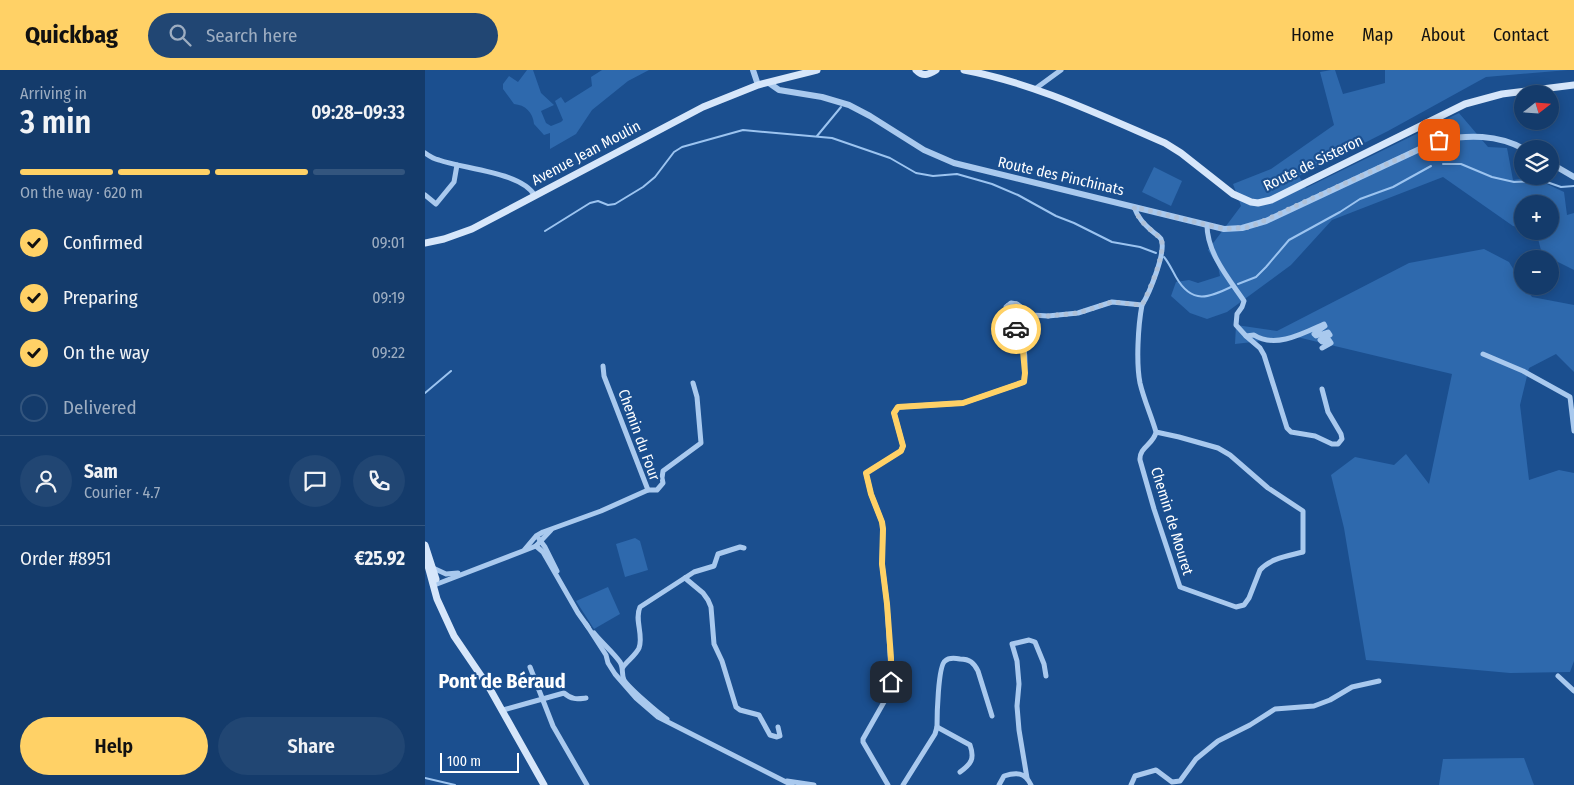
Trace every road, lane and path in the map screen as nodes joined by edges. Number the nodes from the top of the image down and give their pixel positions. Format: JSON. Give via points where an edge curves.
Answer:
{"nodes":[{"id":1,"x":753,"y":70,"type":"edge"},
{"id":2,"x":817,"y":70,"type":"edge"},
{"id":3,"x":936,"y":70,"type":"edge"},
{"id":4,"x":964,"y":70,"type":"edge"},
{"id":5,"x":1061,"y":70,"type":"edge"},
{"id":6,"x":922,"y":71,"type":"edge"},
{"id":7,"x":769,"y":82,"type":"junction"},
{"id":8,"x":758,"y":84,"type":"junction"},
{"id":9,"x":1574,"y":85,"type":"edge"},
{"id":10,"x":1035,"y":89,"type":"junction"},
{"id":11,"x":1514,"y":144,"type":"edge"},
{"id":12,"x":425,"y":153,"type":"edge"},
{"id":13,"x":457,"y":165,"type":"junction"},
{"id":14,"x":1559,"y":169,"type":"edge"},
{"id":15,"x":1574,"y":177,"type":"edge"},
{"id":16,"x":425,"y":195,"type":"edge"},
{"id":17,"x":535,"y":196,"type":"junction"},
{"id":18,"x":1134,"y":207,"type":"junction"},
{"id":19,"x":1207,"y":225,"type":"junction"},
{"id":20,"x":425,"y":243,"type":"edge"},
{"id":21,"x":1142,"y":305,"type":"junction"},
{"id":22,"x":1246,"y":336,"type":"junction"},
{"id":23,"x":1322,"y":348,"type":"dead end"},
{"id":24,"x":1483,"y":354,"type":"dead end"},
{"id":25,"x":603,"y":366,"type":"dead end"},
{"id":26,"x":693,"y":383,"type":"dead end"},
{"id":27,"x":1322,"y":389,"type":"dead end"},
{"id":28,"x":1574,"y":431,"type":"edge"},
{"id":29,"x":1156,"y":432,"type":"junction"},
{"id":30,"x":648,"y":490,"type":"junction"},
{"id":31,"x":551,"y":530,"type":"junction"},
{"id":32,"x":536,"y":536,"type":"junction"},
{"id":33,"x":538,"y":543,"type":"junction"},
{"id":34,"x":425,"y":545,"type":"edge"},
{"id":35,"x":744,"y":548,"type":"dead end"},
{"id":36,"x":525,"y":549,"type":"junction"},
{"id":37,"x":425,"y":555,"type":"edge"},
{"id":38,"x":431,"y":567,"type":"junction"},
{"id":39,"x":463,"y":573,"type":"junction"},
{"id":40,"x":446,"y":574,"type":"junction"},
{"id":41,"x":685,"y":578,"type":"junction"},
{"id":42,"x":435,"y":579,"type":"junction"},
{"id":43,"x":586,"y":624,"type":"junction"},
{"id":44,"x":633,"y":656,"type":"junction"},
{"id":45,"x":617,"y":659,"type":"junction"},
{"id":46,"x":609,"y":661,"type":"junction"},
{"id":47,"x":530,"y":667,"type":"dead end"},
{"id":48,"x":621,"y":672,"type":"junction"},
{"id":49,"x":1046,"y":676,"type":"dead end"},
{"id":50,"x":1558,"y":676,"type":"dead end"},
{"id":51,"x":1379,"y":681,"type":"dead end"},
{"id":52,"x":1574,"y":691,"type":"edge"},
{"id":53,"x":543,"y":698,"type":"junction"},
{"id":54,"x":586,"y":698,"type":"dead end"},
{"id":55,"x":503,"y":710,"type":"junction"},
{"id":56,"x":992,"y":716,"type":"dead end"},
{"id":57,"x":778,"y":727,"type":"dead end"},
{"id":58,"x":937,"y":727,"type":"junction"},
{"id":59,"x":960,"y":772,"type":"dead end"},
{"id":60,"x":1027,"y":778,"type":"junction"},
{"id":61,"x":781,"y":780,"type":"junction"},
{"id":62,"x":544,"y":785,"type":"edge"},
{"id":63,"x":587,"y":785,"type":"edge"},
{"id":64,"x":792,"y":785,"type":"edge"},
{"id":65,"x":814,"y":785,"type":"edge"},
{"id":66,"x":888,"y":785,"type":"edge"},
{"id":67,"x":903,"y":785,"type":"edge"},
{"id":68,"x":999,"y":785,"type":"edge"},
{"id":69,"x":1031,"y":785,"type":"edge"},
{"id":70,"x":1131,"y":785,"type":"edge"}],
"edges":[{"from":1,"to":8,"type":"street"},
{"from":2,"to":7,"type":"main road"},
{"from":3,"to":6,"type":"main road"},
{"from":4,"to":10,"type":"main road","name":"Route de Sisteron"},
{"from":5,"to":10,"type":"street"},
{"from":7,"to":8,"type":"main road"},
{"from":7,"to":18,"type":"street","name":"Route des Pinchinats","via":[[779,90],[849,104],[924,150],[954,163]]},
{"from":8,"to":17,"type":"main road","name":"Avenue Jean Moulin","via":[[703,107]]},
{"from":9,"to":10,"type":"main road","name":"Route de Sisteron","via":[[1502,94],[1465,104],[1271,200],[1258,203],[1233,194],[1165,143]]},
{"from":11,"to":19,"type":"street","name":"Route des Pinchinats","via":[[1489,137],[1460,136],[1439,140],[1250,227],[1224,229]]},
{"from":12,"to":13,"type":"street"},
{"from":13,"to":16,"type":"street","via":[[453,182],[436,204]]},
{"from":13,"to":17,"type":"street","via":[[505,176],[533,191]]},
{"from":14,"to":15,"type":"street"},
{"from":17,"to":20,"type":"main road","name":"Avenue Jean Moulin","via":[[472,229]]},
{"from":18,"to":19,"type":"street","name":"Route des Pinchinats"},
{"from":18,"to":21,"type":"street","via":[[1140,220],[1159,236],[1162,243],[1155,276]]},
{"from":19,"to":22,"type":"street","via":[[1217,262],[1244,301],[1237,314],[1236,325]]},
{"from":21,"to":29,"type":"street","via":[[1138,363],[1140,381]]},
{"from":21,"to":66,"type":"street","via":[[1112,302],[1078,313],[1048,316],[1031,315],[1011,303],[1006,307],[1007,314],[1022,340],[1024,382],[963,403],[898,407],[894,413],[903,446],[901,451],[866,473],[883,529],[882,564],[891,682],[863,742]]},
{"from":22,"to":23,"type":"street","via":[[1290,339],[1324,324],[1314,334],[1329,332],[1321,340],[1331,343]]},
{"from":22,"to":27,"type":"street","via":[[1264,355],[1287,428],[1291,432],[1338,444],[1341,434],[1328,412]]},
{"from":24,"to":28,"type":"street","via":[[1570,397]]},
{"from":25,"to":30,"type":"street","name":"Chemin du Four"},
{"from":26,"to":30,"type":"street","via":[[701,443],[663,471],[663,483],[657,490]]},
{"from":29,"to":29,"type":"street","name":"Chemin de Mouret","via":[[1155,438],[1141,451],[1140,460],[1180,587],[1236,607],[1244,605],[1263,567],[1271,561],[1303,552],[1303,511],[1218,448]]},
{"from":30,"to":31,"type":"street","name":"Chemin du Four"},
{"from":31,"to":32,"type":"street","name":"Chemin du Four"},
{"from":31,"to":33,"type":"street","name":"Chemin du Four"},
{"from":32,"to":33,"type":"street"},
{"from":32,"to":36,"type":"street"},
{"from":33,"to":36,"type":"street"},
{"from":33,"to":43,"type":"street"},
{"from":34,"to":38,"type":"main road"},
{"from":35,"to":41,"type":"street","via":[[718,554],[714,566]]},
{"from":36,"to":39,"type":"street"},
{"from":37,"to":38,"type":"main road"},
{"from":38,"to":40,"type":"street"},
{"from":38,"to":42,"type":"main road"},
{"from":39,"to":40,"type":"street"},
{"from":39,"to":42,"type":"street"},
{"from":40,"to":42,"type":"street"},
{"from":41,"to":44,"type":"street","via":[[640,607],[640,644]]},
{"from":41,"to":57,"type":"street","via":[[703,593],[711,607],[714,644],[736,707],[759,715],[770,735],[779,736]]},
{"from":42,"to":55,"type":"main road","via":[[454,636]]},
{"from":43,"to":45,"type":"street"},
{"from":43,"to":46,"type":"street"},
{"from":44,"to":45,"type":"street"},
{"from":44,"to":48,"type":"street"},
{"from":45,"to":46,"type":"street"},
{"from":45,"to":48,"type":"street"},
{"from":46,"to":48,"type":"street","via":[[611,668]]},
{"from":47,"to":53,"type":"street"},
{"from":48,"to":61,"type":"street","via":[[623,685],[658,717]]},
{"from":49,"to":60,"type":"street","via":[[1035,642],[1011,644],[1017,661],[1019,730]]},
{"from":50,"to":52,"type":"street"},
{"from":51,"to":70,"type":"street","via":[[1352,687],[1314,706],[1275,709],[1218,741],[1196,759],[1180,781],[1172,782],[1156,770],[1135,776]]},
{"from":53,"to":54,"type":"street","via":[[564,693],[577,700]]},
{"from":53,"to":55,"type":"street"},
{"from":53,"to":63,"type":"street","via":[[556,732]]},
{"from":55,"to":62,"type":"main road"},
{"from":56,"to":58,"type":"street","via":[[975,665],[966,659],[951,658],[941,667]]},
{"from":58,"to":59,"type":"street","via":[[970,745],[971,762]]},
{"from":58,"to":67,"type":"street"},
{"from":60,"to":68,"type":"street","via":[[1013,773],[1004,776]]},
{"from":60,"to":69,"type":"street"},
{"from":61,"to":64,"type":"street"},
{"from":61,"to":65,"type":"street"}]}
